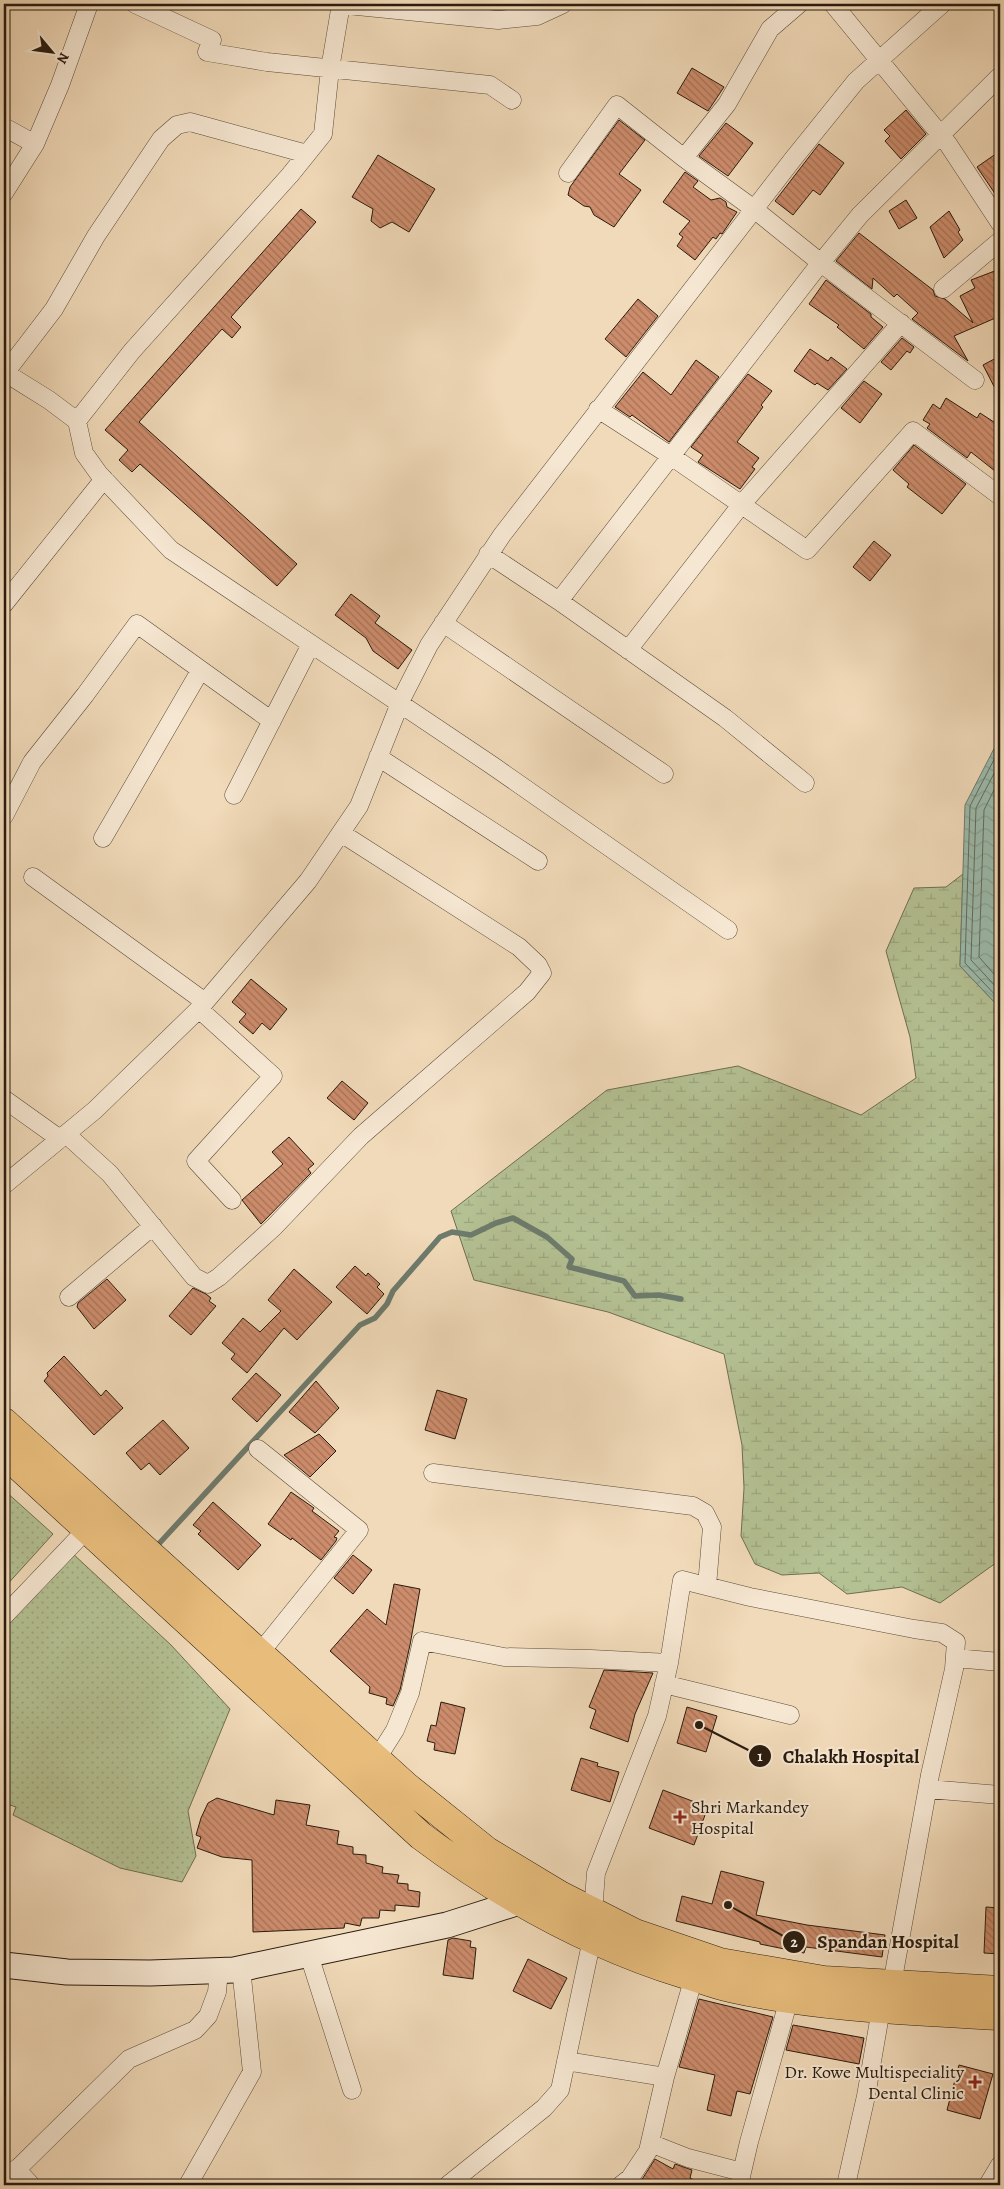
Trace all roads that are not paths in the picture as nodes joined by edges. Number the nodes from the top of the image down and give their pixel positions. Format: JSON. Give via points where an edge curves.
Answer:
{"nodes":[{"id":1,"x":89,"y":4,"type":"edge"},
{"id":2,"x":135,"y":4,"type":"edge"},
{"id":3,"x":337,"y":4,"type":"edge"},
{"id":4,"x":341,"y":4,"type":"edge"},
{"id":5,"x":563,"y":4,"type":"edge"},
{"id":6,"x":799,"y":4,"type":"edge"},
{"id":7,"x":833,"y":4,"type":"edge"},
{"id":8,"x":942,"y":4,"type":"edge"},
{"id":9,"x":511,"y":11,"type":"edge"},
{"id":10,"x":880,"y":60,"type":"junction"},
{"id":11,"x":330,"y":68,"type":"junction"},
{"id":12,"x":1000,"y":76,"type":"edge"},
{"id":13,"x":512,"y":100,"type":"dead end"},
{"id":14,"x":4,"y":127,"type":"edge"},
{"id":15,"x":941,"y":136,"type":"junction"},
{"id":16,"x":35,"y":144,"type":"junction"},
{"id":17,"x":307,"y":154,"type":"junction"},
{"id":18,"x":684,"y":158,"type":"junction"},
{"id":19,"x":568,"y":173,"type":"dead end"},
{"id":20,"x":4,"y":193,"type":"edge"},
{"id":21,"x":754,"y":209,"type":"junction"},
{"id":22,"x":1000,"y":223,"type":"edge"},
{"id":23,"x":1000,"y":240,"type":"edge"},
{"id":24,"x":821,"y":263,"type":"junction"},
{"id":25,"x":943,"y":289,"type":"dead end"},
{"id":26,"x":901,"y":323,"type":"junction"},
{"id":27,"x":4,"y":372,"type":"edge"},
{"id":28,"x":975,"y":380,"type":"dead end"},
{"id":29,"x":598,"y":409,"type":"junction"},
{"id":30,"x":77,"y":421,"type":"junction"},
{"id":31,"x":671,"y":456,"type":"junction"},
{"id":32,"x":104,"y":480,"type":"junction"},
{"id":33,"x":1000,"y":496,"type":"edge"},
{"id":34,"x":741,"y":505,"type":"junction"},
{"id":35,"x":488,"y":554,"type":"junction"},
{"id":36,"x":559,"y":601,"type":"junction"},
{"id":37,"x":4,"y":604,"type":"edge"},
{"id":38,"x":443,"y":623,"type":"junction"},
{"id":39,"x":311,"y":644,"type":"junction"},
{"id":40,"x":628,"y":650,"type":"junction"},
{"id":41,"x":200,"y":671,"type":"junction"},
{"id":42,"x":400,"y":704,"type":"junction"},
{"id":43,"x":272,"y":721,"type":"junction"},
{"id":44,"x":378,"y":757,"type":"junction"},
{"id":45,"x":664,"y":774,"type":"dead end"},
{"id":46,"x":805,"y":783,"type":"dead end"},
{"id":47,"x":234,"y":795,"type":"dead end"},
{"id":48,"x":4,"y":816,"type":"edge"},
{"id":49,"x":341,"y":833,"type":"junction"},
{"id":50,"x":103,"y":838,"type":"dead end"},
{"id":51,"x":538,"y":861,"type":"dead end"},
{"id":52,"x":32,"y":877,"type":"dead end"},
{"id":53,"x":728,"y":930,"type":"dead end"},
{"id":54,"x":202,"y":1006,"type":"junction"},
{"id":55,"x":4,"y":1099,"type":"edge"},
{"id":56,"x":63,"y":1136,"type":"junction"},
{"id":57,"x":4,"y":1186,"type":"edge"},
{"id":58,"x":232,"y":1200,"type":"dead end"},
{"id":59,"x":153,"y":1226,"type":"junction"},
{"id":60,"x":69,"y":1297,"type":"dead end"},
{"id":61,"x":4,"y":1422,"type":"edge"},
{"id":62,"x":258,"y":1449,"type":"dead end"},
{"id":63,"x":4,"y":1453,"type":"edge"},
{"id":64,"x":433,"y":1473,"type":"dead end"},
{"id":65,"x":87,"y":1529,"type":"junction"},
{"id":66,"x":707,"y":1586,"type":"junction"},
{"id":67,"x":4,"y":1616,"type":"edge"},
{"id":68,"x":260,"y":1654,"type":"junction"},
{"id":69,"x":955,"y":1658,"type":"junction"},
{"id":70,"x":1000,"y":1662,"type":"edge"},
{"id":71,"x":669,"y":1663,"type":"junction"},
{"id":72,"x":664,"y":1684,"type":"junction"},
{"id":73,"x":790,"y":1715,"type":"dead end"},
{"id":74,"x":376,"y":1760,"type":"junction"},
{"id":75,"x":928,"y":1788,"type":"junction"},
{"id":76,"x":1000,"y":1795,"type":"edge"},
{"id":77,"x":519,"y":1902,"type":"junction"},
{"id":78,"x":593,"y":1912,"type":"junction"},
{"id":79,"x":592,"y":1939,"type":"junction"},
{"id":80,"x":309,"y":1955,"type":"junction"},
{"id":81,"x":4,"y":1965,"type":"edge"},
{"id":82,"x":230,"y":1969,"type":"junction"},
{"id":83,"x":694,"y":1977,"type":"junction"},
{"id":84,"x":892,"y":1984,"type":"junction"},
{"id":85,"x":1000,"y":1990,"type":"edge"},
{"id":86,"x":790,"y":1999,"type":"junction"},
{"id":87,"x":881,"y":2009,"type":"junction"},
{"id":88,"x":1000,"y":2016,"type":"edge"},
{"id":89,"x":566,"y":2061,"type":"junction"},
{"id":90,"x":665,"y":2077,"type":"junction"},
{"id":91,"x":352,"y":2090,"type":"dead end"},
{"id":92,"x":650,"y":2143,"type":"junction"},
{"id":93,"x":1000,"y":2165,"type":"edge"},
{"id":94,"x":16,"y":2169,"type":"junction"},
{"id":95,"x":741,"y":2178,"type":"edge"},
{"id":96,"x":4,"y":2182,"type":"edge"},
{"id":97,"x":31,"y":2185,"type":"edge"},
{"id":98,"x":188,"y":2185,"type":"edge"},
{"id":99,"x":448,"y":2185,"type":"edge"},
{"id":100,"x":621,"y":2185,"type":"edge"},
{"id":101,"x":846,"y":2185,"type":"edge"},
{"id":102,"x":988,"y":2185,"type":"edge"}],
"edges":[{"from":1,"to":16,"type":"street"},
{"from":2,"to":11,"type":"street","via":[[212,40],[208,52]]},
{"from":3,"to":4,"type":"street"},
{"from":4,"to":9,"type":"street","via":[[498,20]]},
{"from":4,"to":11,"type":"street"},
{"from":5,"to":9,"type":"street","via":[[537,16]]},
{"from":6,"to":18,"type":"street","via":[[770,28],[727,104]]},
{"from":7,"to":10,"type":"street"},
{"from":8,"to":10,"type":"street"},
{"from":10,"to":15,"type":"street"},
{"from":10,"to":21,"type":"street","via":[[856,82]]},
{"from":11,"to":13,"type":"street","via":[[490,85]]},
{"from":11,"to":17,"type":"street","via":[[323,134]]},
{"from":12,"to":15,"type":"street"},
{"from":14,"to":16,"type":"street"},
{"from":15,"to":22,"type":"street"},
{"from":15,"to":24,"type":"street","via":[[860,215]]},
{"from":16,"to":20,"type":"street"},
{"from":17,"to":27,"type":"street","via":[[190,122],[177,125],[161,139],[96,236],[54,309]]},
{"from":17,"to":30,"type":"street","via":[[132,351]]},
{"from":18,"to":19,"type":"street","via":[[617,105]]},
{"from":18,"to":21,"type":"street"},
{"from":21,"to":24,"type":"street"},
{"from":21,"to":29,"type":"street"},
{"from":23,"to":25,"type":"street"},
{"from":24,"to":26,"type":"street"},
{"from":24,"to":31,"type":"street"},
{"from":26,"to":28,"type":"street"},
{"from":26,"to":34,"type":"street"},
{"from":27,"to":30,"type":"street"},
{"from":29,"to":31,"type":"street"},
{"from":29,"to":35,"type":"street"},
{"from":30,"to":32,"type":"street","via":[[84,454]]},
{"from":31,"to":34,"type":"street"},
{"from":31,"to":36,"type":"street"},
{"from":32,"to":37,"type":"street"},
{"from":32,"to":39,"type":"street","via":[[171,550]]},
{"from":33,"to":34,"type":"street","via":[[913,431],[807,550]]},
{"from":34,"to":40,"type":"street"},
{"from":35,"to":36,"type":"street"},
{"from":35,"to":38,"type":"street"},
{"from":36,"to":40,"type":"street"},
{"from":38,"to":42,"type":"street"},
{"from":38,"to":45,"type":"street"},
{"from":39,"to":42,"type":"street"},
{"from":39,"to":43,"type":"street"},
{"from":40,"to":46,"type":"street","via":[[725,718]]},
{"from":41,"to":43,"type":"street"},
{"from":41,"to":48,"type":"street","via":[[137,624],[32,762]]},
{"from":41,"to":50,"type":"street"},
{"from":42,"to":44,"type":"street"},
{"from":42,"to":53,"type":"street"},
{"from":43,"to":47,"type":"street"},
{"from":44,"to":49,"type":"street","via":[[359,806]]},
{"from":44,"to":51,"type":"street"},
{"from":49,"to":54,"type":"street","via":[[308,881]]},
{"from":49,"to":59,"type":"street","via":[[518,947],[542,973],[527,992],[361,1136],[296,1205],[219,1277],[208,1284],[194,1277]]},
{"from":52,"to":54,"type":"street"},
{"from":54,"to":56,"type":"street","via":[[95,1110]]},
{"from":54,"to":58,"type":"street","via":[[273,1076],[196,1161]]},
{"from":55,"to":56,"type":"street"},
{"from":56,"to":57,"type":"street"},
{"from":56,"to":59,"type":"street","via":[[110,1174]]},
{"from":59,"to":60,"type":"street"},
{"from":61,"to":68,"type":"highway"},
{"from":62,"to":68,"type":"street","via":[[359,1530]]},
{"from":63,"to":65,"type":"highway"},
{"from":64,"to":66,"type":"street","via":[[693,1506],[704,1513],[712,1527]]},
{"from":65,"to":67,"type":"street"},
{"from":65,"to":77,"type":"highway","via":[[421,1836],[462,1867]]},
{"from":66,"to":69,"type":"street","via":[[942,1633],[956,1642]]},
{"from":66,"to":71,"type":"street","via":[[682,1580]]},
{"from":68,"to":74,"type":"highway"},
{"from":69,"to":70,"type":"street"},
{"from":69,"to":75,"type":"street"},
{"from":71,"to":72,"type":"street"},
{"from":71,"to":74,"type":"street","via":[[504,1657],[422,1641],[407,1700],[395,1730]]},
{"from":72,"to":73,"type":"street"},
{"from":72,"to":78,"type":"street","via":[[657,1716],[596,1873]]},
{"from":74,"to":78,"type":"highway","via":[[487,1851]]},
{"from":75,"to":76,"type":"street"},
{"from":75,"to":84,"type":"street"},
{"from":77,"to":79,"type":"highway"},
{"from":77,"to":80,"type":"street","via":[[447,1926]]},
{"from":78,"to":84,"type":"highway","via":[[635,1933],[720,1962],[824,1980]]},
{"from":79,"to":83,"type":"highway"},
{"from":79,"to":89,"type":"street"},
{"from":80,"to":82,"type":"street"},
{"from":80,"to":91,"type":"street"},
{"from":81,"to":82,"type":"street","via":[[67,1972],[150,1973]]},
{"from":82,"to":94,"type":"street","via":[[208,2016],[195,2030],[129,2059]]},
{"from":82,"to":98,"type":"street","via":[[252,2072]]},
{"from":83,"to":86,"type":"highway","via":[[728,1988]]},
{"from":83,"to":90,"type":"street"},
{"from":84,"to":85,"type":"highway"},
{"from":86,"to":87,"type":"highway"},
{"from":86,"to":95,"type":"street"},
{"from":87,"to":88,"type":"highway"},
{"from":87,"to":101,"type":"street"},
{"from":89,"to":90,"type":"street"},
{"from":89,"to":99,"type":"street","via":[[560,2090],[544,2108]]},
{"from":90,"to":92,"type":"street"},
{"from":92,"to":95,"type":"street"},
{"from":92,"to":100,"type":"street","via":[[635,2171]]},
{"from":93,"to":102,"type":"street"},
{"from":94,"to":96,"type":"street"},
{"from":94,"to":97,"type":"street"}]}
